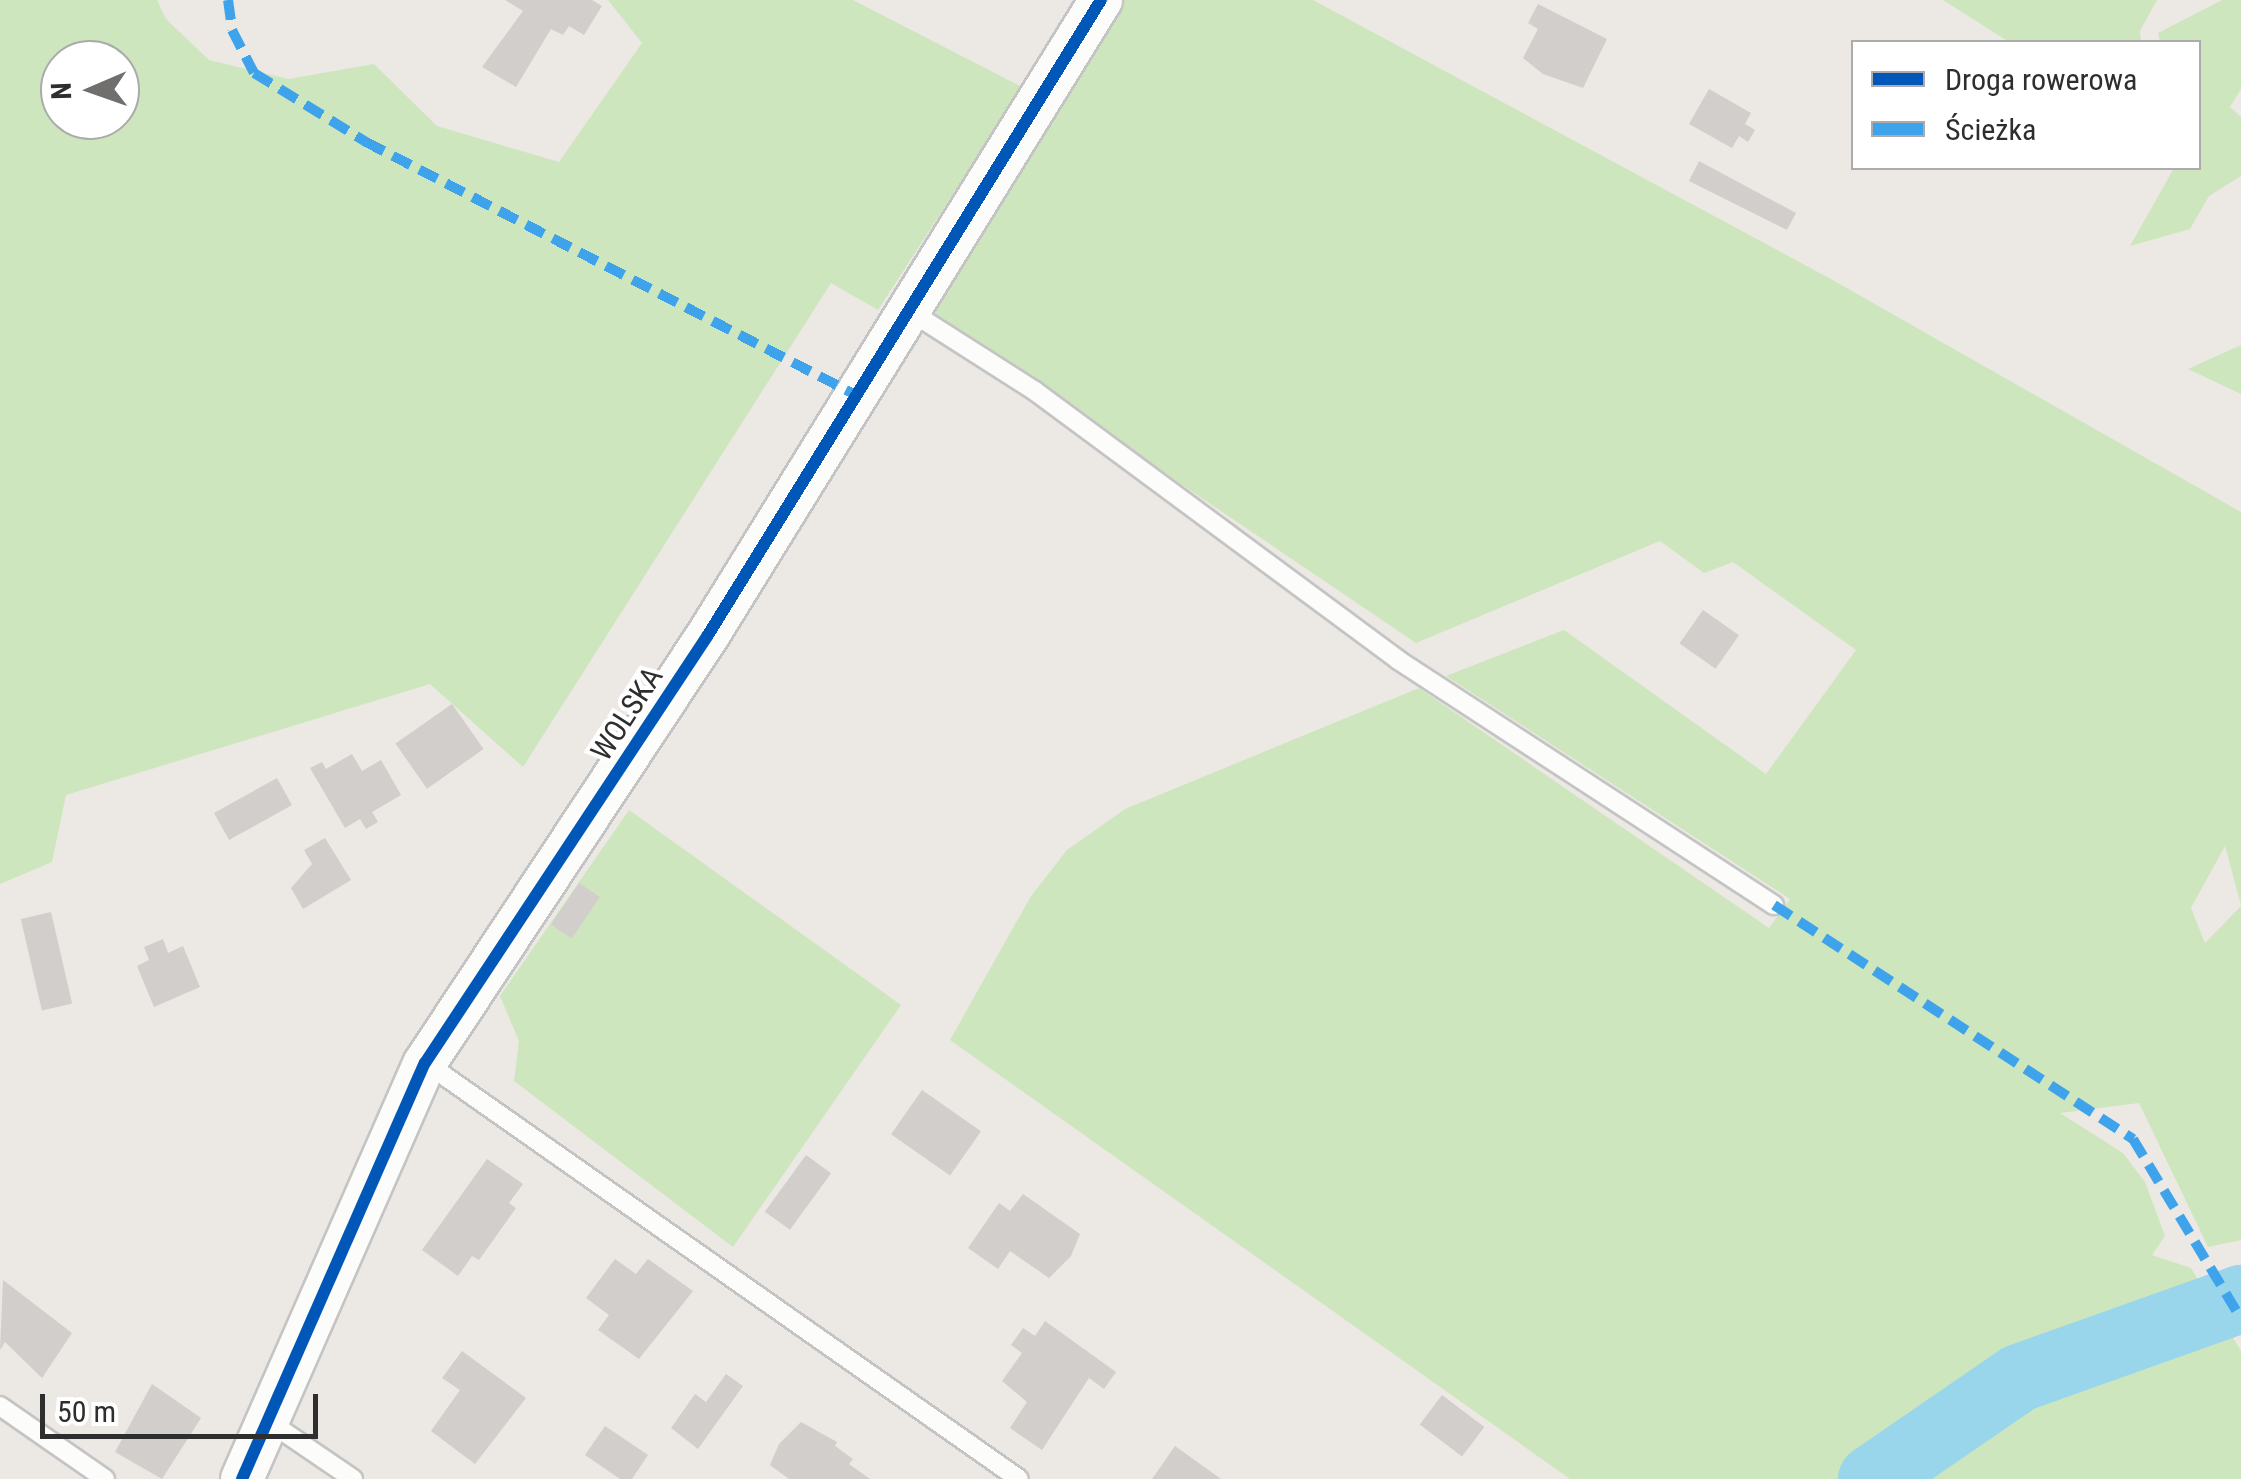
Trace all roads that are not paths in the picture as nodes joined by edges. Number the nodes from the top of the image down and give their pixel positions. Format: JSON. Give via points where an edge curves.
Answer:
{"nodes":[{"id":1,"x":1100,"y":0,"type":"edge"},
{"id":2,"x":911,"y":312,"type":"junction"},
{"id":3,"x":1774,"y":905,"type":"dead end"},
{"id":4,"x":425,"y":1062,"type":"junction"},
{"id":5,"x":0,"y":1406,"type":"edge"},
{"id":6,"x":267,"y":1420,"type":"junction"},
{"id":7,"x":105,"y":1479,"type":"edge"},
{"id":8,"x":242,"y":1479,"type":"edge"},
{"id":9,"x":353,"y":1479,"type":"edge"},
{"id":10,"x":1019,"y":1479,"type":"edge"}],
"edges":[{"from":1,"to":2,"type":"street","name":"WOLSKA"},
{"from":2,"to":3,"type":"lane","via":[[1035,391],[1398,660]]},
{"from":2,"to":4,"type":"street","name":"WOLSKA","via":[[708,636]]},
{"from":4,"to":6,"type":"street","name":"WOLSKA"},
{"from":4,"to":10,"type":"lane"},
{"from":5,"to":7,"type":"lane"},
{"from":6,"to":8,"type":"street","name":"WOLSKA"},
{"from":6,"to":9,"type":"lane"}]}
